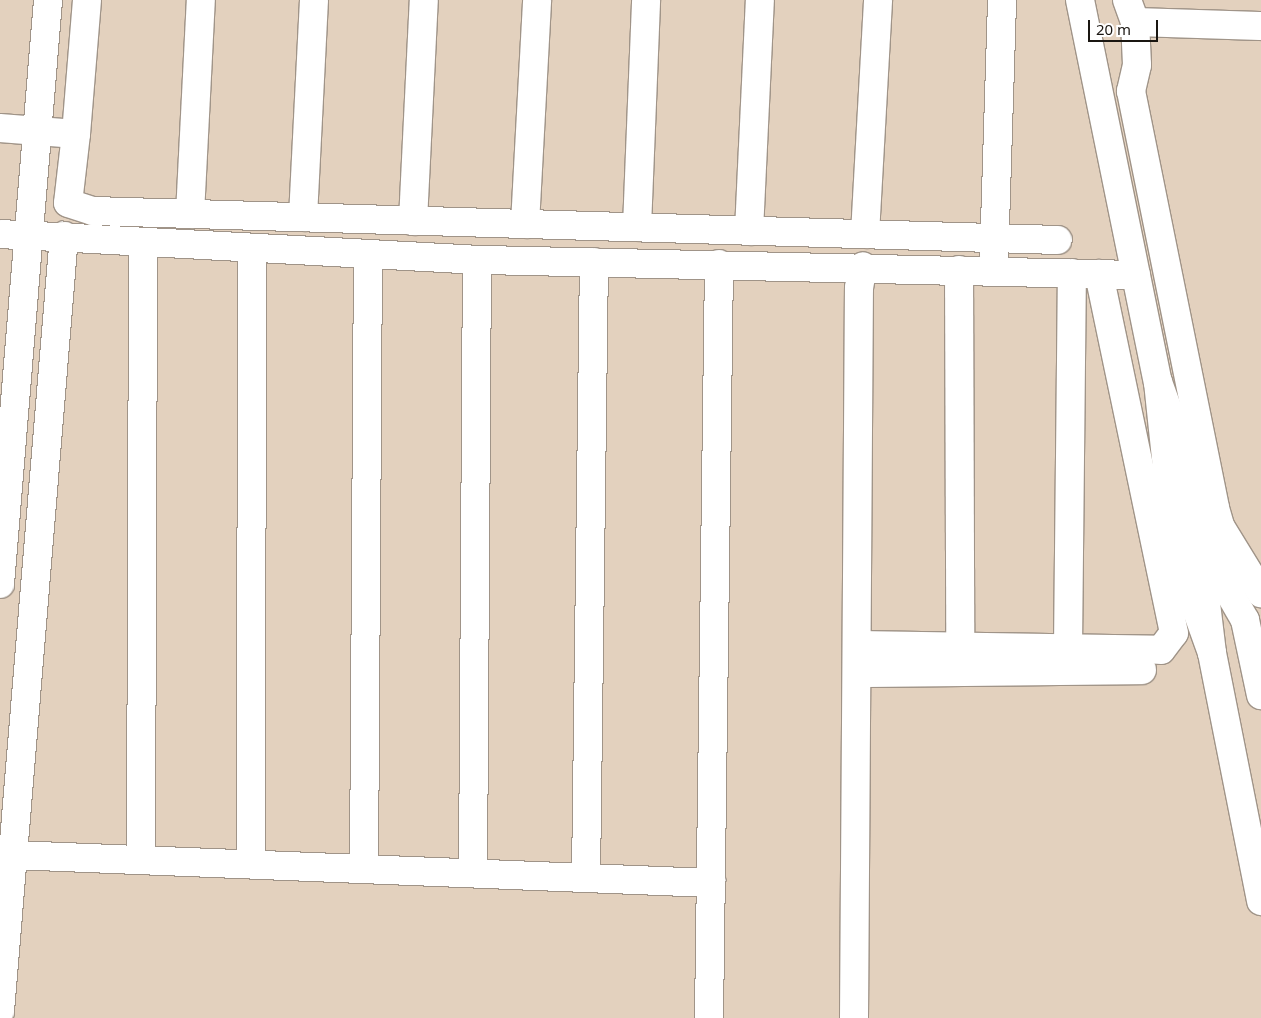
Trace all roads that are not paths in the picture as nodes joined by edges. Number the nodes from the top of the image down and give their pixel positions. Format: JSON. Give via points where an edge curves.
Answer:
{"nodes":[{"id":1,"x":48,"y":0,"type":"edge"},
{"id":2,"x":88,"y":0,"type":"edge"},
{"id":3,"x":201,"y":0,"type":"edge"},
{"id":4,"x":314,"y":0,"type":"edge"},
{"id":5,"x":424,"y":0,"type":"edge"},
{"id":6,"x":537,"y":0,"type":"edge"},
{"id":7,"x":646,"y":0,"type":"edge"},
{"id":8,"x":760,"y":0,"type":"edge"},
{"id":9,"x":878,"y":0,"type":"edge"},
{"id":10,"x":1002,"y":0,"type":"edge"},
{"id":11,"x":1080,"y":0,"type":"edge"},
{"id":12,"x":1131,"y":11,"type":"edge"},
{"id":13,"x":1261,"y":26,"type":"edge"},
{"id":14,"x":0,"y":128,"type":"edge"},
{"id":15,"x":38,"y":131,"type":"junction"},
{"id":16,"x":76,"y":134,"type":"junction"},
{"id":17,"x":190,"y":214,"type":"junction"},
{"id":18,"x":303,"y":218,"type":"junction"},
{"id":19,"x":413,"y":221,"type":"junction"},
{"id":20,"x":526,"y":224,"type":"junction"},
{"id":21,"x":637,"y":227,"type":"junction"},
{"id":22,"x":749,"y":231,"type":"junction"},
{"id":23,"x":0,"y":234,"type":"edge"},
{"id":24,"x":866,"y":234,"type":"junction"},
{"id":25,"x":30,"y":236,"type":"junction"},
{"id":26,"x":64,"y":236,"type":"junction"},
{"id":27,"x":995,"y":238,"type":"junction"},
{"id":28,"x":1058,"y":240,"type":"dead end"},
{"id":29,"x":143,"y":245,"type":"junction"},
{"id":30,"x":252,"y":249,"type":"junction"},
{"id":31,"x":368,"y":254,"type":"junction"},
{"id":32,"x":477,"y":260,"type":"junction"},
{"id":33,"x":594,"y":262,"type":"junction"},
{"id":34,"x":718,"y":264,"type":"junction"},
{"id":35,"x":863,"y":266,"type":"junction"},
{"id":36,"x":959,"y":270,"type":"junction"},
{"id":37,"x":994,"y":271,"type":"junction"},
{"id":38,"x":1072,"y":273,"type":"junction"},
{"id":39,"x":1099,"y":274,"type":"junction"},
{"id":40,"x":1136,"y":275,"type":"junction"},
{"id":41,"x":1189,"y":546,"type":"junction"},
{"id":42,"x":0,"y":584,"type":"edge"},
{"id":43,"x":1261,"y":593,"type":"edge"},
{"id":44,"x":858,"y":645,"type":"junction"},
{"id":45,"x":960,"y":647,"type":"junction"},
{"id":46,"x":1068,"y":648,"type":"junction"},
{"id":47,"x":1142,"y":670,"type":"dead end"},
{"id":48,"x":858,"y":673,"type":"junction"},
{"id":49,"x":1261,"y":695,"type":"edge"},
{"id":50,"x":13,"y":855,"type":"junction"},
{"id":51,"x":141,"y":860,"type":"junction"},
{"id":52,"x":251,"y":864,"type":"junction"},
{"id":53,"x":364,"y":869,"type":"junction"},
{"id":54,"x":473,"y":873,"type":"junction"},
{"id":55,"x":586,"y":878,"type":"junction"},
{"id":56,"x":711,"y":883,"type":"junction"},
{"id":57,"x":1261,"y":901,"type":"edge"},
{"id":58,"x":0,"y":1011,"type":"edge"},
{"id":59,"x":709,"y":1018,"type":"edge"},
{"id":60,"x":854,"y":1018,"type":"edge"}],
"edges":[{"from":1,"to":15,"type":"lane"},
{"from":2,"to":16,"type":"lane"},
{"from":3,"to":17,"type":"lane"},
{"from":4,"to":18,"type":"lane"},
{"from":5,"to":19,"type":"lane"},
{"from":6,"to":20,"type":"lane"},
{"from":7,"to":21,"type":"lane"},
{"from":8,"to":22,"type":"lane"},
{"from":9,"to":24,"type":"lane"},
{"from":10,"to":27,"type":"lane"},
{"from":11,"to":40,"type":"lane"},
{"from":12,"to":13,"type":"lane"},
{"from":12,"to":43,"type":"lane","via":[[1137,65],[1131,91],[1215,508],[1220,526]]},
{"from":14,"to":15,"type":"lane"},
{"from":15,"to":16,"type":"lane"},
{"from":15,"to":25,"type":"lane"},
{"from":16,"to":17,"type":"lane","via":[[68,203],[93,211]]},
{"from":17,"to":18,"type":"lane"},
{"from":18,"to":19,"type":"lane"},
{"from":19,"to":20,"type":"lane"},
{"from":20,"to":21,"type":"lane"},
{"from":21,"to":22,"type":"lane"},
{"from":22,"to":24,"type":"lane"},
{"from":23,"to":25,"type":"lane"},
{"from":24,"to":27,"type":"lane"},
{"from":25,"to":26,"type":"lane"},
{"from":25,"to":42,"type":"lane"},
{"from":26,"to":29,"type":"lane"},
{"from":26,"to":50,"type":"lane"},
{"from":27,"to":28,"type":"lane"},
{"from":27,"to":37,"type":"lane"},
{"from":29,"to":30,"type":"lane"},
{"from":29,"to":51,"type":"lane"},
{"from":30,"to":31,"type":"lane"},
{"from":30,"to":52,"type":"lane"},
{"from":31,"to":32,"type":"lane"},
{"from":31,"to":53,"type":"lane"},
{"from":32,"to":33,"type":"lane"},
{"from":32,"to":54,"type":"lane"},
{"from":33,"to":34,"type":"lane"},
{"from":33,"to":55,"type":"lane"},
{"from":34,"to":35,"type":"lane"},
{"from":34,"to":56,"type":"lane"},
{"from":35,"to":36,"type":"lane"},
{"from":35,"to":44,"type":"lane","via":[[859,288]]},
{"from":36,"to":37,"type":"lane"},
{"from":36,"to":45,"type":"lane"},
{"from":37,"to":38,"type":"lane"},
{"from":38,"to":39,"type":"lane"},
{"from":38,"to":46,"type":"lane"},
{"from":39,"to":40,"type":"lane"},
{"from":39,"to":46,"type":"lane","via":[[1174,633],[1161,650]]},
{"from":40,"to":41,"type":"lane","via":[[1158,382],[1176,432]]},
{"from":41,"to":49,"type":"lane","via":[[1245,620]]},
{"from":41,"to":57,"type":"lane"},
{"from":44,"to":45,"type":"lane"},
{"from":44,"to":48,"type":"lane"},
{"from":45,"to":46,"type":"lane"},
{"from":47,"to":48,"type":"lane"},
{"from":48,"to":60,"type":"lane"},
{"from":50,"to":51,"type":"lane"},
{"from":50,"to":58,"type":"lane"},
{"from":51,"to":52,"type":"lane"},
{"from":52,"to":53,"type":"lane"},
{"from":53,"to":54,"type":"lane"},
{"from":54,"to":55,"type":"lane"},
{"from":55,"to":56,"type":"lane"},
{"from":56,"to":59,"type":"lane"}]}
